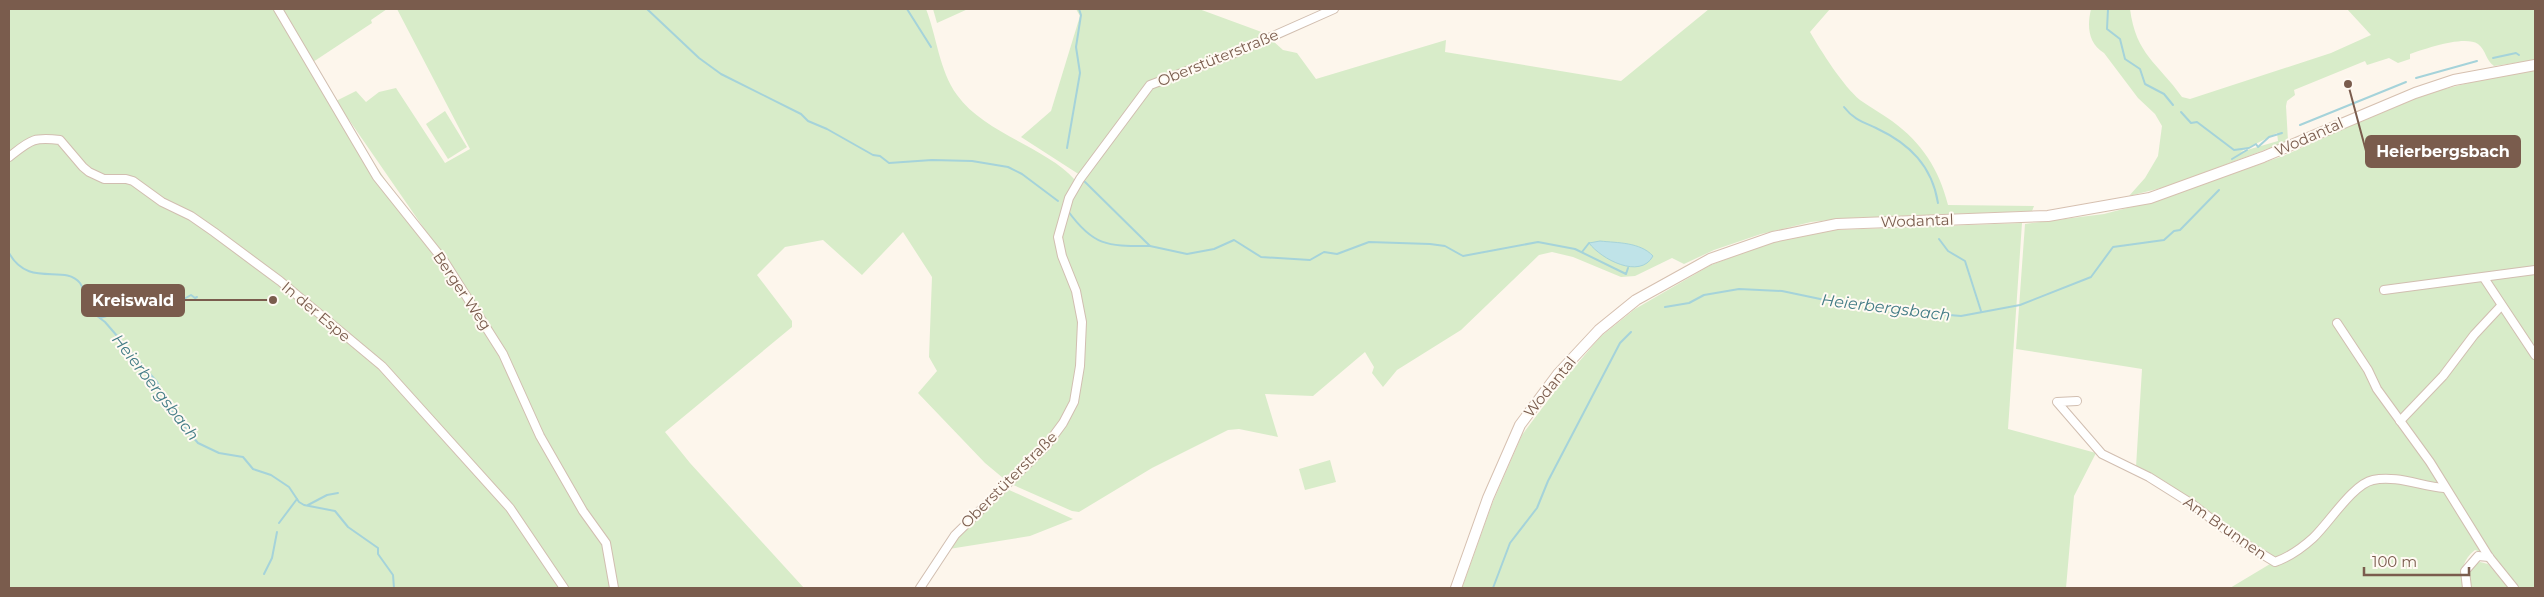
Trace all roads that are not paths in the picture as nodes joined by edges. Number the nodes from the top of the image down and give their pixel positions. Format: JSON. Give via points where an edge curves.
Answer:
{"nodes":[{"id":1,"x":278,"y":9,"type":"edge"},
{"id":2,"x":1334,"y":9,"type":"edge"},
{"id":3,"x":2535,"y":65,"type":"edge"},
{"id":4,"x":9,"y":157,"type":"edge"},
{"id":5,"x":2535,"y":270,"type":"edge"},
{"id":6,"x":2484,"y":278,"type":"junction"},
{"id":7,"x":2384,"y":290,"type":"dead end"},
{"id":8,"x":2501,"y":306,"type":"junction"},
{"id":9,"x":2337,"y":323,"type":"dead end"},
{"id":10,"x":2535,"y":355,"type":"edge"},
{"id":11,"x":2077,"y":401,"type":"dead end"},
{"id":12,"x":2400,"y":421,"type":"junction"},
{"id":13,"x":2444,"y":488,"type":"junction"},
{"id":14,"x":2489,"y":558,"type":"junction"},
{"id":15,"x":564,"y":588,"type":"edge"},
{"id":16,"x":614,"y":588,"type":"edge"},
{"id":17,"x":920,"y":588,"type":"edge"},
{"id":18,"x":1456,"y":588,"type":"edge"},
{"id":19,"x":2467,"y":588,"type":"edge"},
{"id":20,"x":2514,"y":588,"type":"edge"}],
"edges":[{"from":1,"to":16,"type":"street","name":"Berger Weg","via":[[378,178],[444,261],[504,354],[540,436],[583,511],[606,543]]},
{"from":2,"to":17,"type":"street","name":"Oberstüterstraße","via":[[1235,53],[1150,85],[1080,178],[1069,198],[1058,237],[1076,291],[1082,322],[1074,402],[1046,446],[955,535]]},
{"from":3,"to":18,"type":"main road","name":"Wodantal","via":[[2454,80],[2415,93],[2280,150],[2150,198],[2048,216],[1837,224],[1773,237],[1710,259],[1636,300],[1599,330],[1558,374],[1520,425],[1488,498]]},
{"from":4,"to":15,"type":"street","name":"In der Espe","via":[[27,142],[38,138],[60,140],[89,172],[104,179],[126,178],[133,181],[162,202],[191,216],[280,281],[382,366],[409,394],[510,508]]},
{"from":5,"to":6,"type":"street"},
{"from":6,"to":7,"type":"street"},
{"from":6,"to":8,"type":"street"},
{"from":8,"to":10,"type":"street"},
{"from":8,"to":12,"type":"street","via":[[2443,376]]},
{"from":9,"to":12,"type":"street"},
{"from":11,"to":13,"type":"street","name":"Am Brunnen","via":[[2057,402],[2102,454],[2171,490],[2238,540],[2275,562],[2312,539],[2360,485],[2370,480],[2383,478]]},
{"from":12,"to":13,"type":"street","via":[[2430,462]]},
{"from":13,"to":14,"type":"street"},
{"from":14,"to":19,"type":"street","via":[[2478,556],[2472,561],[2465,571]]},
{"from":14,"to":20,"type":"street"}]}
